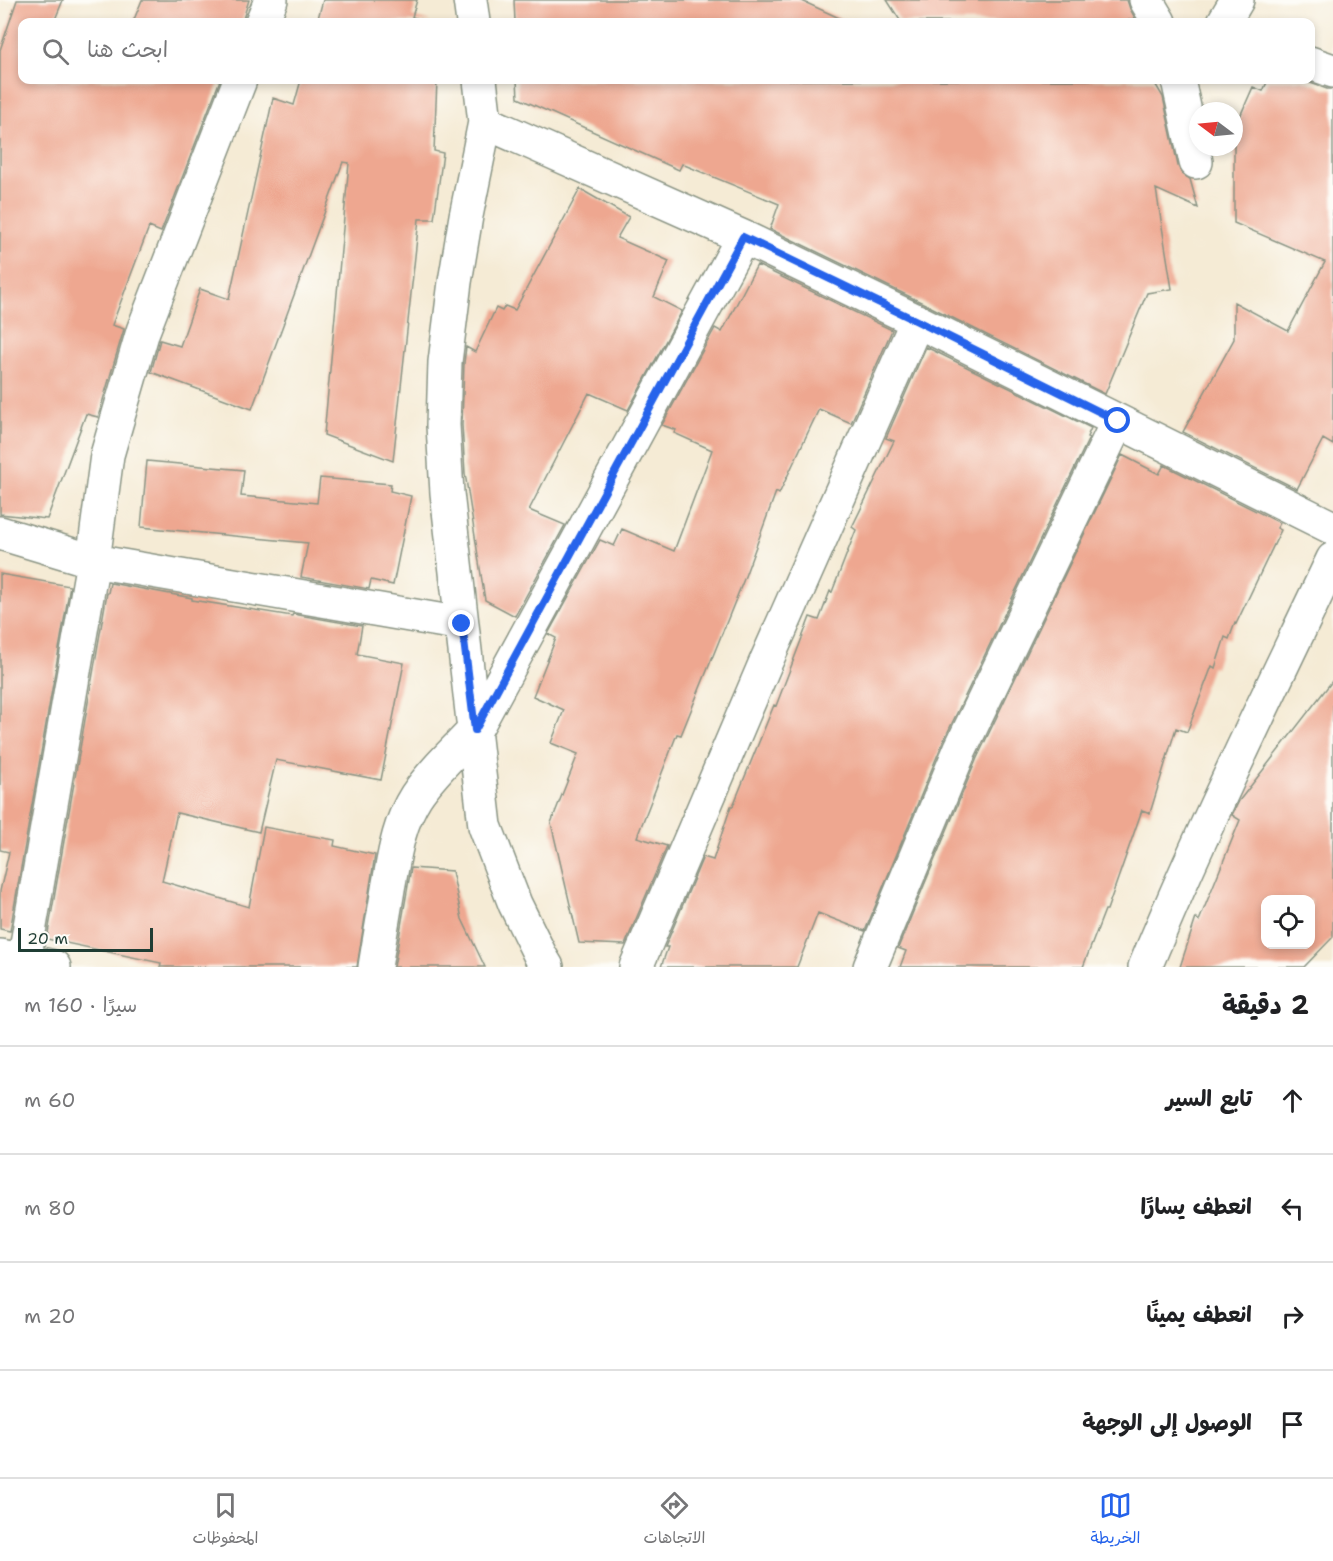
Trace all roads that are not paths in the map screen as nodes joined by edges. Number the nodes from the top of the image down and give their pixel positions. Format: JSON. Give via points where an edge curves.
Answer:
{"nodes":[{"id":1,"x":272,"y":0,"type":"edge"},
{"id":2,"x":470,"y":0,"type":"edge"},
{"id":3,"x":1146,"y":0,"type":"edge"},
{"id":4,"x":1237,"y":0,"type":"edge"},
{"id":5,"x":264,"y":18,"type":"edge"},
{"id":6,"x":472,"y":18,"type":"edge"},
{"id":7,"x":1157,"y":18,"type":"edge"},
{"id":8,"x":1226,"y":18,"type":"edge"},
{"id":9,"x":1315,"y":64,"type":"edge"},
{"id":10,"x":1333,"y":71,"type":"edge"},
{"id":11,"x":238,"y":84,"type":"edge"},
{"id":12,"x":480,"y":84,"type":"edge"},
{"id":13,"x":1179,"y":84,"type":"edge"},
{"id":14,"x":485,"y":122,"type":"junction"},
{"id":15,"x":1196,"y":162,"type":"dead end"},
{"id":16,"x":743,"y":237,"type":"junction"},
{"id":17,"x":917,"y":321,"type":"junction"},
{"id":18,"x":1118,"y":421,"type":"junction"},
{"id":19,"x":1333,"y":528,"type":"edge"},
{"id":20,"x":0,"y":533,"type":"edge"},
{"id":21,"x":1333,"y":559,"type":"edge"},
{"id":22,"x":93,"y":561,"type":"junction"},
{"id":23,"x":462,"y":624,"type":"junction"},
{"id":24,"x":475,"y":730,"type":"junction"},
{"id":25,"x":26,"y":961,"type":"edge"},
{"id":26,"x":375,"y":967,"type":"edge"},
{"id":27,"x":547,"y":967,"type":"edge"},
{"id":28,"x":636,"y":967,"type":"edge"},
{"id":29,"x":870,"y":967,"type":"edge"},
{"id":30,"x":1145,"y":967,"type":"edge"}],
"edges":[{"from":1,"to":5,"type":"street"},
{"from":2,"to":6,"type":"street"},
{"from":3,"to":7,"type":"street"},
{"from":4,"to":8,"type":"street"},
{"from":9,"to":10,"type":"street"},
{"from":11,"to":22,"type":"street","via":[[143,331],[107,455]]},
{"from":12,"to":14,"type":"street"},
{"from":13,"to":15,"type":"street"},
{"from":14,"to":16,"type":"street"},
{"from":14,"to":23,"type":"street","via":[[466,216],[445,362],[447,493]]},
{"from":16,"to":17,"type":"street"},
{"from":16,"to":24,"type":"street"},
{"from":17,"to":18,"type":"street"},
{"from":17,"to":28,"type":"street"},
{"from":18,"to":19,"type":"street"},
{"from":18,"to":29,"type":"street","via":[[960,750]]},
{"from":20,"to":22,"type":"street"},
{"from":21,"to":30,"type":"street","via":[[1173,898]]},
{"from":22,"to":23,"type":"street"},
{"from":22,"to":25,"type":"street"},
{"from":23,"to":24,"type":"street"},
{"from":24,"to":26,"type":"street","via":[[416,795],[405,816],[393,860]]},
{"from":24,"to":27,"type":"street","via":[[485,826],[515,904]]}]}
